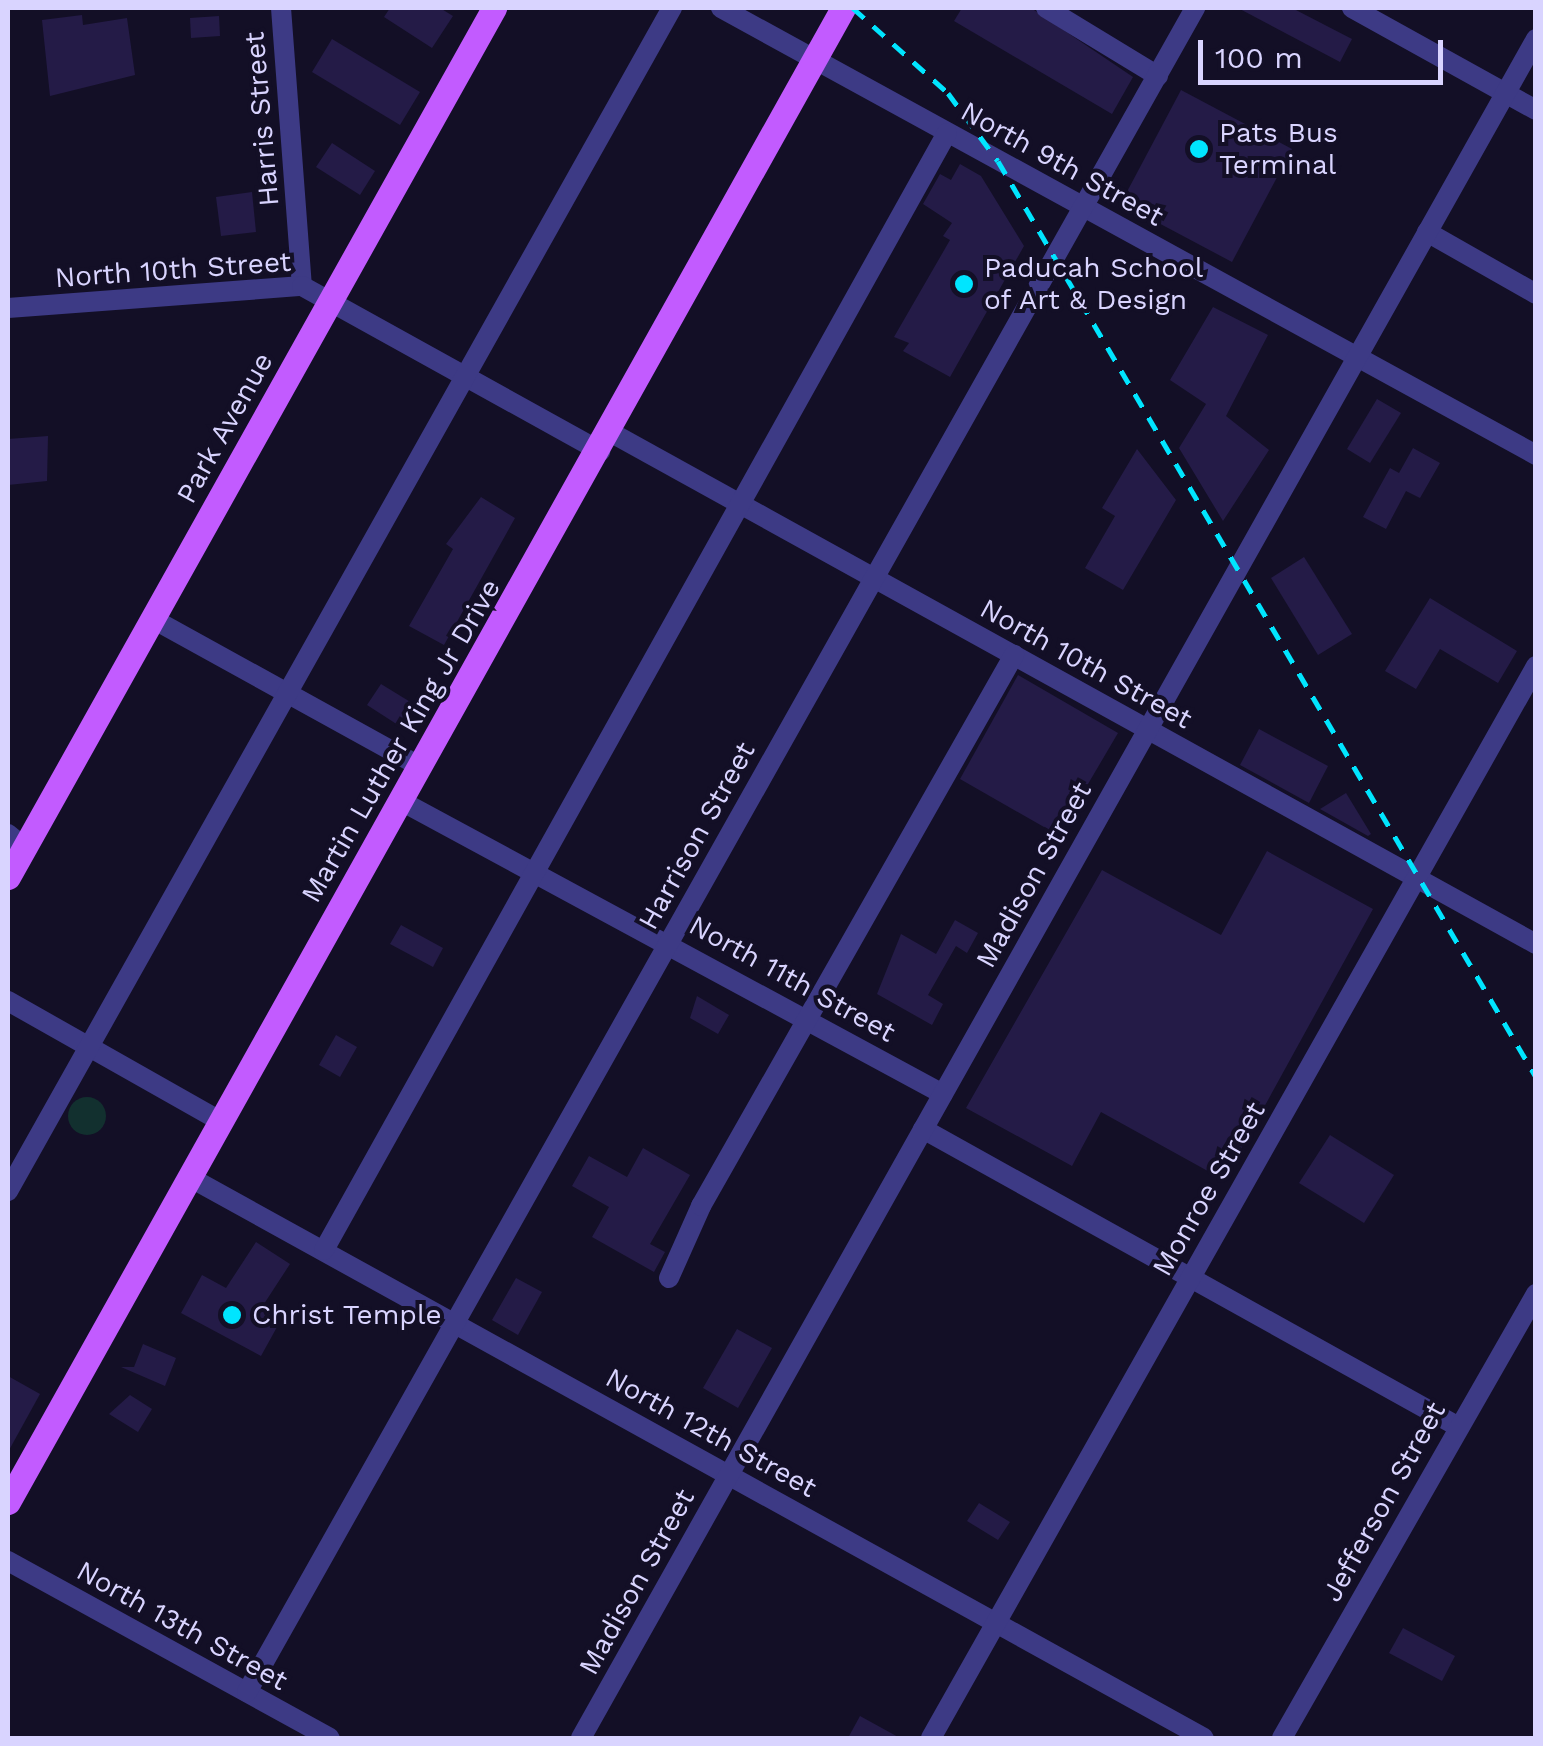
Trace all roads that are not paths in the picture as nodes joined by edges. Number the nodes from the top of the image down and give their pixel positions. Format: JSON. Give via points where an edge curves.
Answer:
{"nodes":[{"id":1,"x":281,"y":8,"type":"edge"},
{"id":2,"x":494,"y":8,"type":"edge"},
{"id":3,"x":672,"y":8,"type":"edge"},
{"id":4,"x":721,"y":8,"type":"edge"},
{"id":5,"x":843,"y":8,"type":"edge"},
{"id":6,"x":1046,"y":8,"type":"edge"},
{"id":7,"x":1194,"y":8,"type":"edge"},
{"id":8,"x":1352,"y":8,"type":"edge"},
{"id":9,"x":1536,"y":40,"type":"edge"},
{"id":10,"x":814,"y":62,"type":"junction"},
{"id":11,"x":1158,"y":76,"type":"junction"},
{"id":12,"x":1506,"y":93,"type":"junction"},
{"id":13,"x":1536,"y":110,"type":"edge"},
{"id":14,"x":948,"y":132,"type":"junction"},
{"id":15,"x":1085,"y":209,"type":"junction"},
{"id":16,"x":1427,"y":232,"type":"junction"},
{"id":17,"x":302,"y":286,"type":"junction"},
{"id":18,"x":1536,"y":294,"type":"edge"},
{"id":19,"x":330,"y":301,"type":"junction"},
{"id":20,"x":8,"y":308,"type":"edge"},
{"id":21,"x":1358,"y":356,"type":"junction"},
{"id":22,"x":462,"y":375,"type":"junction"},
{"id":23,"x":605,"y":442,"type":"junction"},
{"id":24,"x":1536,"y":455,"type":"edge"},
{"id":25,"x":744,"y":506,"type":"junction"},
{"id":26,"x":874,"y":577,"type":"junction"},
{"id":27,"x":153,"y":619,"type":"junction"},
{"id":28,"x":1014,"y":655,"type":"junction"},
{"id":29,"x":1536,"y":666,"type":"edge"},
{"id":30,"x":285,"y":694,"type":"junction"},
{"id":31,"x":1148,"y":730,"type":"junction"},
{"id":32,"x":421,"y":767,"type":"junction"},
{"id":33,"x":401,"y":801,"type":"junction"},
{"id":34,"x":16,"y":841,"type":"edge"},
{"id":35,"x":537,"y":872,"type":"junction"},
{"id":36,"x":8,"y":877,"type":"edge"},
{"id":37,"x":1418,"y":879,"type":"junction"},
{"id":38,"x":669,"y":942,"type":"junction"},
{"id":39,"x":1536,"y":944,"type":"edge"},
{"id":40,"x":8,"y":1002,"type":"edge"},
{"id":41,"x":806,"y":1018,"type":"junction"},
{"id":42,"x":88,"y":1048,"type":"junction"},
{"id":43,"x":943,"y":1094,"type":"junction"},
{"id":44,"x":222,"y":1122,"type":"junction"},
{"id":45,"x":924,"y":1129,"type":"junction"},
{"id":46,"x":190,"y":1178,"type":"junction"},
{"id":47,"x":8,"y":1191,"type":"edge"},
{"id":48,"x":324,"y":1250,"type":"junction"},
{"id":49,"x":669,"y":1278,"type":"dead end"},
{"id":50,"x":1190,"y":1278,"type":"junction"},
{"id":51,"x":1536,"y":1294,"type":"edge"},
{"id":52,"x":455,"y":1322,"type":"junction"},
{"id":53,"x":1457,"y":1426,"type":"junction"},
{"id":54,"x":730,"y":1474,"type":"junction"},
{"id":55,"x":8,"y":1502,"type":"edge"},
{"id":56,"x":8,"y":1562,"type":"edge"},
{"id":57,"x":996,"y":1623,"type":"junction"},
{"id":58,"x":247,"y":1692,"type":"junction"},
{"id":59,"x":330,"y":1738,"type":"edge"},
{"id":60,"x":581,"y":1738,"type":"edge"},
{"id":61,"x":931,"y":1738,"type":"edge"},
{"id":62,"x":1204,"y":1738,"type":"edge"},
{"id":63,"x":1282,"y":1738,"type":"edge"}],
"edges":[{"from":1,"to":17,"type":"street","name":"Harris Street"},
{"from":2,"to":19,"type":"main road","name":"Park Avenue"},
{"from":3,"to":22,"type":"street"},
{"from":4,"to":10,"type":"street","name":"North 9th Street"},
{"from":5,"to":10,"type":"main road","name":"Martin Luther King Jr Drive"},
{"from":6,"to":11,"type":"street"},
{"from":7,"to":11,"type":"street","name":"Harrison Street"},
{"from":8,"to":12,"type":"street"},
{"from":9,"to":12,"type":"street","name":"Madison Street"},
{"from":10,"to":14,"type":"street","name":"North 9th Street"},
{"from":10,"to":23,"type":"main road","name":"Martin Luther King Jr Drive"},
{"from":11,"to":15,"type":"street","name":"Harrison Street"},
{"from":12,"to":13,"type":"street"},
{"from":12,"to":16,"type":"street","name":"Madison Street"},
{"from":14,"to":15,"type":"street","name":"North 9th Street"},
{"from":14,"to":25,"type":"street"},
{"from":15,"to":21,"type":"street","name":"North 9th Street"},
{"from":15,"to":26,"type":"street","name":"Harrison Street"},
{"from":16,"to":18,"type":"street"},
{"from":16,"to":21,"type":"street","name":"Madison Street"},
{"from":17,"to":19,"type":"street","name":"North 10th Street"},
{"from":17,"to":20,"type":"street","name":"North 10th Street"},
{"from":19,"to":22,"type":"street","name":"North 10th Street"},
{"from":19,"to":27,"type":"main road","name":"Park Avenue"},
{"from":21,"to":24,"type":"street","name":"North 9th Street"},
{"from":21,"to":31,"type":"street","name":"Madison Street"},
{"from":22,"to":23,"type":"street","name":"North 10th Street"},
{"from":22,"to":30,"type":"street"},
{"from":23,"to":25,"type":"street","name":"North 10th Street"},
{"from":23,"to":32,"type":"main road","name":"Martin Luther King Jr Drive"},
{"from":25,"to":26,"type":"street","name":"North 10th Street"},
{"from":25,"to":35,"type":"street"},
{"from":26,"to":28,"type":"street","name":"North 10th Street"},
{"from":26,"to":38,"type":"street","name":"Harrison Street"},
{"from":27,"to":30,"type":"street"},
{"from":27,"to":34,"type":"main road","name":"Park Avenue"},
{"from":28,"to":31,"type":"street","name":"North 10th Street"},
{"from":28,"to":41,"type":"street"},
{"from":29,"to":37,"type":"street","name":"Monroe Street"},
{"from":30,"to":32,"type":"street"},
{"from":30,"to":42,"type":"street"},
{"from":31,"to":37,"type":"street","name":"North 10th Street"},
{"from":31,"to":43,"type":"street","name":"Madison Street"},
{"from":32,"to":33,"type":"main road","name":"Martin Luther King Jr Drive"},
{"from":33,"to":35,"type":"street","name":"North 11th Street"},
{"from":33,"to":44,"type":"main road","name":"Martin Luther King Jr Drive"},
{"from":34,"to":36,"type":"main road","name":"Park Avenue"},
{"from":35,"to":38,"type":"street","name":"North 11th Street"},
{"from":35,"to":48,"type":"street"},
{"from":37,"to":39,"type":"street","name":"North 10th Street"},
{"from":37,"to":50,"type":"street","name":"Monroe Street"},
{"from":38,"to":41,"type":"street","name":"North 11th Street"},
{"from":38,"to":52,"type":"street","name":"Harrison Street"},
{"from":40,"to":42,"type":"street"},
{"from":41,"to":43,"type":"street","name":"North 11th Street"},
{"from":41,"to":49,"type":"street"},
{"from":42,"to":44,"type":"street"},
{"from":42,"to":47,"type":"street"},
{"from":43,"to":45,"type":"street","name":"Madison Street"},
{"from":44,"to":46,"type":"main road","name":"Martin Luther King Jr Drive"},
{"from":45,"to":50,"type":"street"},
{"from":45,"to":54,"type":"street","name":"Madison Street"},
{"from":46,"to":48,"type":"street","name":"North 12th Street"},
{"from":46,"to":55,"type":"main road","name":"Martin Luther King Jr Drive"},
{"from":48,"to":52,"type":"street","name":"North 12th Street"},
{"from":50,"to":53,"type":"street"},
{"from":50,"to":57,"type":"street","name":"Monroe Street"},
{"from":51,"to":53,"type":"street","name":"Jefferson Street"},
{"from":52,"to":54,"type":"street","name":"North 12th Street"},
{"from":52,"to":58,"type":"street","name":"Harrison Street"},
{"from":53,"to":63,"type":"street","name":"Jefferson Street"},
{"from":54,"to":57,"type":"street","name":"North 12th Street"},
{"from":54,"to":60,"type":"street","name":"Madison Street"},
{"from":56,"to":58,"type":"street","name":"North 13th Street"},
{"from":57,"to":61,"type":"street","name":"Monroe Street"},
{"from":57,"to":62,"type":"street","name":"North 12th Street"},
{"from":58,"to":59,"type":"street","name":"North 13th Street"}]}
